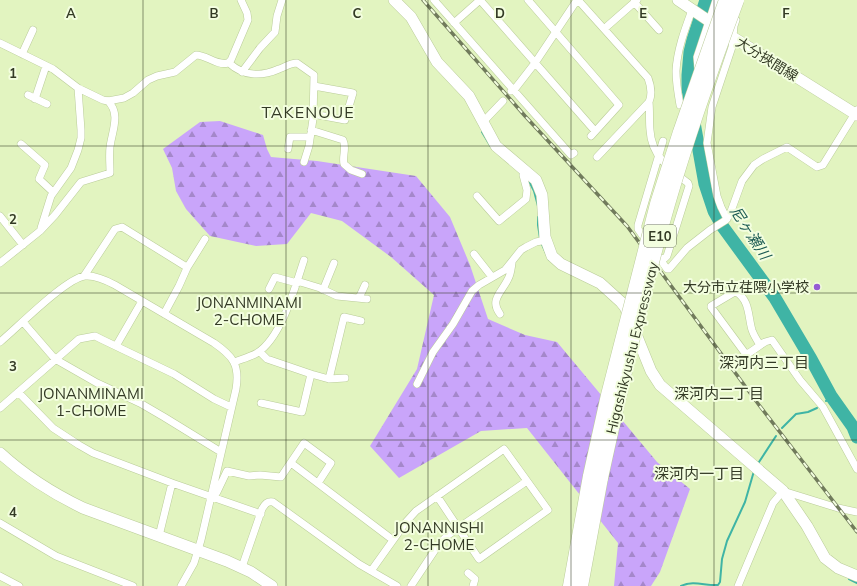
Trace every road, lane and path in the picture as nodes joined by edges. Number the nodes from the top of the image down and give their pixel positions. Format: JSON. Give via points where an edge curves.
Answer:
{"nodes":[{"id":1,"x":240,"y":0,"type":"edge"},
{"id":2,"x":282,"y":0,"type":"edge"},
{"id":3,"x":394,"y":0,"type":"edge"},
{"id":4,"x":434,"y":0,"type":"edge"},
{"id":5,"x":528,"y":0,"type":"edge"},
{"id":6,"x":578,"y":0,"type":"edge"},
{"id":7,"x":678,"y":0,"type":"edge"},
{"id":8,"x":716,"y":0,"type":"edge"},
{"id":9,"x":726,"y":0,"type":"edge"},
{"id":10,"x":737,"y":0,"type":"edge"},
{"id":11,"x":744,"y":0,"type":"edge"},
{"id":12,"x":635,"y":1,"type":"edge"},
{"id":13,"x":692,"y":10,"type":"junction"},
{"id":14,"x":708,"y":21,"type":"junction"},
{"id":15,"x":454,"y":22,"type":"junction"},
{"id":16,"x":604,"y":29,"type":"junction"},
{"id":17,"x":33,"y":30,"type":"dead end"},
{"id":18,"x":659,"y":30,"type":"dead end"},
{"id":19,"x":556,"y":32,"type":"junction"},
{"id":20,"x":734,"y":38,"type":"junction"},
{"id":21,"x":0,"y":43,"type":"edge"},
{"id":22,"x":22,"y":54,"type":"junction"},
{"id":23,"x":229,"y":63,"type":"junction"},
{"id":24,"x":535,"y":63,"type":"junction"},
{"id":25,"x":46,"y":66,"type":"junction"},
{"id":26,"x":242,"y":72,"type":"junction"},
{"id":27,"x":314,"y":86,"type":"junction"},
{"id":28,"x":78,"y":88,"type":"junction"},
{"id":29,"x":512,"y":90,"type":"junction"},
{"id":30,"x":28,"y":95,"type":"dead end"},
{"id":31,"x":35,"y":99,"type":"junction"},
{"id":32,"x":108,"y":101,"type":"junction"},
{"id":33,"x":502,"y":101,"type":"dead end"},
{"id":34,"x":649,"y":102,"type":"junction"},
{"id":35,"x":47,"y":104,"type":"dead end"},
{"id":36,"x":680,"y":105,"type":"dead end"},
{"id":37,"x":712,"y":107,"type":"junction"},
{"id":38,"x":856,"y":113,"type":"edge"},
{"id":39,"x":313,"y":114,"type":"junction"},
{"id":40,"x":483,"y":122,"type":"junction"},
{"id":41,"x":311,"y":130,"type":"junction"},
{"id":42,"x":310,"y":137,"type":"junction"},
{"id":43,"x":663,"y":141,"type":"dead end"},
{"id":44,"x":21,"y":144,"type":"dead end"},
{"id":45,"x":288,"y":148,"type":"dead end"},
{"id":46,"x":574,"y":153,"type":"dead end"},
{"id":47,"x":658,"y":156,"type":"junction"},
{"id":48,"x":597,"y":157,"type":"dead end"},
{"id":49,"x":304,"y":162,"type":"dead end"},
{"id":50,"x":525,"y":170,"type":"junction"},
{"id":51,"x":362,"y":174,"type":"dead end"},
{"id":52,"x":53,"y":192,"type":"junction"},
{"id":53,"x":476,"y":196,"type":"dead end"},
{"id":54,"x":0,"y":216,"type":"edge"},
{"id":55,"x":727,"y":218,"type":"junction"},
{"id":56,"x":40,"y":231,"type":"junction"},
{"id":57,"x":205,"y":238,"type":"dead end"},
{"id":58,"x":542,"y":241,"type":"junction"},
{"id":59,"x":23,"y":245,"type":"junction"},
{"id":60,"x":474,"y":254,"type":"dead end"},
{"id":61,"x":660,"y":259,"type":"junction"},
{"id":62,"x":304,"y":260,"type":"dead end"},
{"id":63,"x":0,"y":263,"type":"edge"},
{"id":64,"x":334,"y":263,"type":"dead end"},
{"id":65,"x":512,"y":263,"type":"junction"},
{"id":66,"x":187,"y":268,"type":"junction"},
{"id":67,"x":84,"y":276,"type":"junction"},
{"id":68,"x":492,"y":277,"type":"junction"},
{"id":69,"x":297,"y":282,"type":"junction"},
{"id":70,"x":365,"y":285,"type":"dead end"},
{"id":71,"x":269,"y":290,"type":"dead end"},
{"id":72,"x":323,"y":290,"type":"junction"},
{"id":73,"x":359,"y":298,"type":"junction"},
{"id":74,"x":367,"y":299,"type":"dead end"},
{"id":75,"x":142,"y":301,"type":"junction"},
{"id":76,"x":164,"y":314,"type":"junction"},
{"id":77,"x":500,"y":314,"type":"dead end"},
{"id":78,"x":361,"y":321,"type":"dead end"},
{"id":79,"x":23,"y":322,"type":"junction"},
{"id":80,"x":0,"y":342,"type":"edge"},
{"id":81,"x":760,"y":344,"type":"junction"},
{"id":82,"x":116,"y":346,"type":"junction"},
{"id":83,"x":260,"y":352,"type":"junction"},
{"id":84,"x":55,"y":359,"type":"junction"},
{"id":85,"x":234,"y":362,"type":"junction"},
{"id":86,"x":311,"y":374,"type":"junction"},
{"id":87,"x":345,"y":378,"type":"dead end"},
{"id":88,"x":329,"y":379,"type":"junction"},
{"id":89,"x":417,"y":384,"type":"dead end"},
{"id":90,"x":18,"y":392,"type":"junction"},
{"id":91,"x":261,"y":403,"type":"dead end"},
{"id":92,"x":231,"y":407,"type":"junction"},
{"id":93,"x":0,"y":408,"type":"edge"},
{"id":94,"x":221,"y":452,"type":"junction"},
{"id":95,"x":0,"y":453,"type":"edge"},
{"id":96,"x":291,"y":463,"type":"junction"},
{"id":97,"x":857,"y":469,"type":"edge"},
{"id":98,"x":596,"y":477,"type":"junction"},
{"id":99,"x":527,"y":481,"type":"junction"},
{"id":100,"x":172,"y":483,"type":"junction"},
{"id":101,"x":318,"y":483,"type":"junction"},
{"id":102,"x":783,"y":491,"type":"junction"},
{"id":103,"x":212,"y":496,"type":"junction"},
{"id":104,"x":437,"y":496,"type":"junction"},
{"id":105,"x":857,"y":512,"type":"edge"},
{"id":106,"x":260,"y":514,"type":"junction"},
{"id":107,"x":0,"y":523,"type":"edge"},
{"id":108,"x":458,"y":528,"type":"junction"},
{"id":109,"x":160,"y":536,"type":"junction"},
{"id":110,"x":393,"y":540,"type":"junction"},
{"id":111,"x":198,"y":550,"type":"junction"},
{"id":112,"x":242,"y":567,"type":"junction"},
{"id":113,"x":371,"y":571,"type":"junction"},
{"id":114,"x":468,"y":573,"type":"dead end"},
{"id":115,"x":0,"y":576,"type":"edge"},
{"id":116,"x":857,"y":576,"type":"edge"},
{"id":117,"x":19,"y":586,"type":"edge"},
{"id":118,"x":133,"y":586,"type":"edge"},
{"id":119,"x":181,"y":586,"type":"edge"},
{"id":120,"x":272,"y":586,"type":"edge"},
{"id":121,"x":396,"y":586,"type":"edge"},
{"id":122,"x":411,"y":586,"type":"edge"},
{"id":123,"x":473,"y":586,"type":"edge"},
{"id":124,"x":570,"y":586,"type":"edge"},
{"id":125,"x":581,"y":586,"type":"edge"},
{"id":126,"x":738,"y":586,"type":"edge"}],
"edges":[{"from":1,"to":23,"type":"street","via":[[248,13],[248,20]]},
{"from":2,"to":26,"type":"street","via":[[275,32]]},
{"from":3,"to":40,"type":"main road","via":[[411,17],[436,62],[469,96]]},
{"from":4,"to":15,"type":"street"},
{"from":5,"to":19,"type":"street"},
{"from":6,"to":16,"type":"street"},
{"from":6,"to":19,"type":"street"},
{"from":7,"to":13,"type":"main road","name":"大分挾間線"},
{"from":8,"to":14,"type":"street"},
{"from":9,"to":98,"type":"highway","name":"Higashikyushu Expressway","number":"E10","bridge":true,"via":[[657,204],[608,395]]},
{"from":10,"to":98,"type":"highway","name":"Higashikyushu Expressway","number":"E10","bridge":true,"via":[[714,61],[668,204]]},
{"from":11,"to":20,"type":"street","via":[[734,26]]},
{"from":12,"to":16,"type":"street"},
{"from":12,"to":18,"type":"street"},
{"from":13,"to":14,"type":"main road","name":"大分挾間線"},
{"from":13,"to":36,"type":"street","via":[[676,69]]},
{"from":14,"to":20,"type":"main road","name":"大分挾間線"},
{"from":14,"to":37,"type":"street","via":[[697,57],[698,69]]},
{"from":15,"to":24,"type":"street","via":[[480,0]]},
{"from":15,"to":29,"type":"street"},
{"from":16,"to":34,"type":"street","via":[[648,78],[651,97]]},
{"from":17,"to":22,"type":"street"},
{"from":19,"to":24,"type":"street"},
{"from":19,"to":24,"type":"street","via":[[620,105],[593,133]]},
{"from":20,"to":37,"type":"street"},
{"from":20,"to":38,"type":"main road","name":"大分挾間線"},
{"from":21,"to":22,"type":"street"},
{"from":22,"to":25,"type":"street"},
{"from":23,"to":26,"type":"street"},
{"from":23,"to":32,"type":"street","via":[[196,55],[175,72],[148,80],[124,98]]},
{"from":24,"to":29,"type":"street"},
{"from":25,"to":28,"type":"street"},
{"from":25,"to":31,"type":"street"},
{"from":26,"to":27,"type":"street","via":[[260,75],[297,63],[314,75]]},
{"from":27,"to":39,"type":"street"},
{"from":27,"to":39,"type":"street","via":[[353,93],[345,120]]},
{"from":28,"to":32,"type":"street"},
{"from":28,"to":52,"type":"street","via":[[80,143],[71,168]]},
{"from":29,"to":46,"type":"street","via":[[571,155]]},
{"from":30,"to":31,"type":"street"},
{"from":31,"to":35,"type":"street"},
{"from":32,"to":56,"type":"street","via":[[115,116],[110,148],[110,172],[77,185]]},
{"from":33,"to":40,"type":"street"},
{"from":34,"to":47,"type":"street","via":[[650,139]]},
{"from":34,"to":48,"type":"street"},
{"from":37,"to":55,"type":"street","via":[[707,145],[717,196]]},
{"from":38,"to":55,"type":"street","via":[[823,165],[817,167],[787,147],[762,158],[742,182]]},
{"from":39,"to":41,"type":"street"},
{"from":40,"to":50,"type":"main road","via":[[496,146]]},
{"from":41,"to":42,"type":"street"},
{"from":41,"to":51,"type":"street","via":[[343,140],[344,164]]},
{"from":42,"to":45,"type":"street","via":[[290,137]]},
{"from":42,"to":49,"type":"street"},
{"from":43,"to":47,"type":"street"},
{"from":44,"to":52,"type":"street","via":[[45,165],[39,179]]},
{"from":47,"to":61,"type":"street","via":[[638,229]]},
{"from":47,"to":61,"type":"street","via":[[689,186],[667,256]]},
{"from":50,"to":53,"type":"street","via":[[523,175],[527,190],[526,199],[499,221]]},
{"from":50,"to":58,"type":"main road","via":[[536,180],[543,200]]},
{"from":52,"to":56,"type":"street"},
{"from":54,"to":59,"type":"street"},
{"from":55,"to":61,"type":"street","via":[[687,248],[669,269]]},
{"from":56,"to":59,"type":"street"},
{"from":57,"to":66,"type":"street"},
{"from":58,"to":65,"type":"street","via":[[522,250]]},
{"from":58,"to":102,"type":"main road","via":[[557,261],[600,282],[621,302],[651,371],[660,385]]},
{"from":59,"to":63,"type":"street"},
{"from":60,"to":68,"type":"street"},
{"from":62,"to":69,"type":"street"},
{"from":64,"to":72,"type":"street"},
{"from":65,"to":68,"type":"street"},
{"from":65,"to":77,"type":"street","via":[[509,278],[495,303]]},
{"from":66,"to":67,"type":"street","via":[[120,227],[115,229]]},
{"from":66,"to":76,"type":"street"},
{"from":67,"to":75,"type":"street","via":[[105,280]]},
{"from":67,"to":79,"type":"street","via":[[63,288]]},
{"from":68,"to":89,"type":"street","via":[[472,291],[453,324],[432,352]]},
{"from":69,"to":71,"type":"street","via":[[275,277]]},
{"from":69,"to":72,"type":"street"},
{"from":69,"to":83,"type":"street","via":[[276,333]]},
{"from":70,"to":73,"type":"street"},
{"from":72,"to":73,"type":"street","via":[[337,296]]},
{"from":73,"to":74,"type":"street"},
{"from":75,"to":76,"type":"street"},
{"from":75,"to":82,"type":"street"},
{"from":76,"to":85,"type":"street","via":[[225,350]]},
{"from":78,"to":88,"type":"street","via":[[344,317]]},
{"from":79,"to":80,"type":"street"},
{"from":79,"to":84,"type":"street"},
{"from":81,"to":81,"type":"street","via":[[749,353],[745,352],[710,307],[733,293],[739,293],[747,304],[752,331]]},
{"from":81,"to":97,"type":"street","via":[[772,340],[823,407]]},
{"from":82,"to":84,"type":"street","via":[[95,336],[86,336]]},
{"from":82,"to":92,"type":"street","via":[[174,374]]},
{"from":83,"to":85,"type":"street"},
{"from":83,"to":86,"type":"street","via":[[267,359]]},
{"from":84,"to":90,"type":"street"},
{"from":84,"to":94,"type":"street","via":[[164,417]]},
{"from":85,"to":92,"type":"street","via":[[237,380]]},
{"from":86,"to":88,"type":"street"},
{"from":86,"to":91,"type":"street","via":[[302,412]]},
{"from":87,"to":88,"type":"street"},
{"from":90,"to":93,"type":"street"},
{"from":90,"to":100,"type":"street","via":[[53,428],[79,445],[114,462]]},
{"from":92,"to":94,"type":"street"},
{"from":94,"to":103,"type":"street"},
{"from":95,"to":109,"type":"main road","via":[[24,474],[83,508]]},
{"from":96,"to":101,"type":"street"},
{"from":96,"to":101,"type":"street","via":[[304,443],[331,463]]},
{"from":96,"to":103,"type":"street","via":[[281,477],[250,476],[226,471],[217,492]]},
{"from":98,"to":124,"type":"highway","name":"Higashikyushu Expressway","number":"E10"},
{"from":98,"to":125,"type":"highway","name":"Higashikyushu Expressway","number":"E10"},
{"from":99,"to":104,"type":"street","via":[[504,449]]},
{"from":99,"to":108,"type":"street"},
{"from":99,"to":108,"type":"street","via":[[548,510],[492,550],[478,559]]},
{"from":100,"to":103,"type":"street"},
{"from":100,"to":109,"type":"street"},
{"from":101,"to":110,"type":"street"},
{"from":102,"to":105,"type":"street"},
{"from":102,"to":116,"type":"main road","via":[[825,558],[838,568]]},
{"from":102,"to":126,"type":"street","via":[[773,503]]},
{"from":103,"to":106,"type":"street"},
{"from":103,"to":111,"type":"street"},
{"from":104,"to":108,"type":"street"},
{"from":104,"to":110,"type":"street","via":[[416,511]]},
{"from":106,"to":112,"type":"street"},
{"from":106,"to":113,"type":"street","via":[[265,504],[273,502]]},
{"from":107,"to":118,"type":"street","via":[[56,556]]},
{"from":108,"to":122,"type":"street","via":[[439,544]]},
{"from":109,"to":111,"type":"main road"},
{"from":110,"to":113,"type":"street"},
{"from":111,"to":112,"type":"main road"},
{"from":111,"to":119,"type":"street"},
{"from":112,"to":120,"type":"main road"},
{"from":113,"to":121,"type":"street"},
{"from":114,"to":123,"type":"street","via":[[475,579]]},
{"from":115,"to":117,"type":"street"}]}
